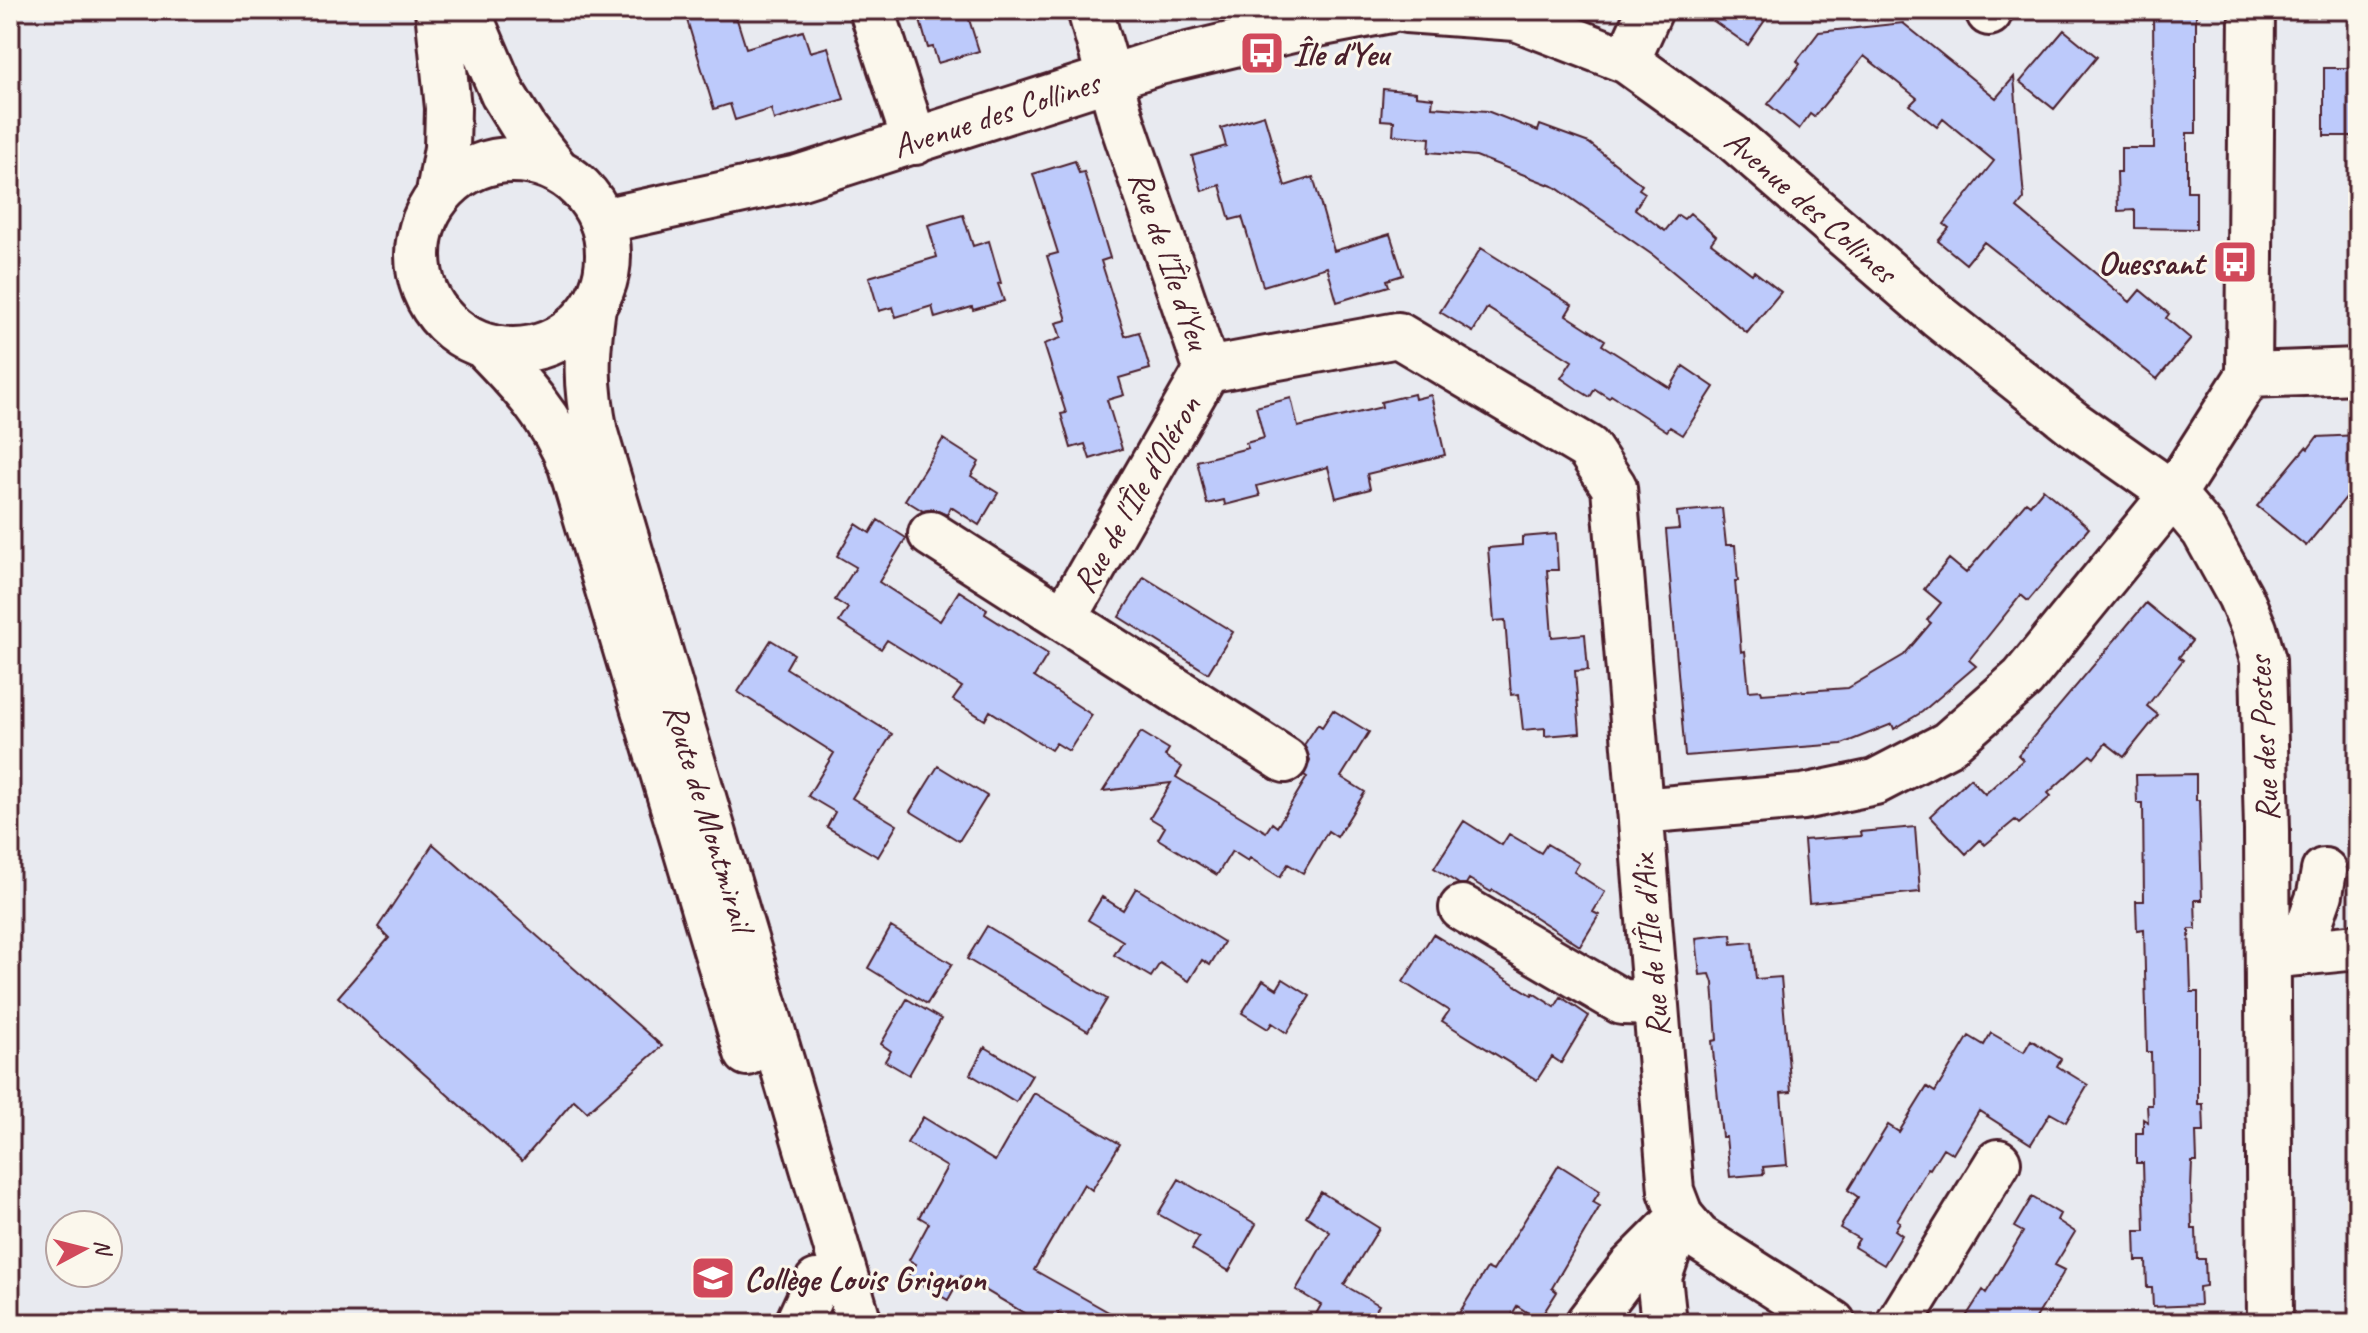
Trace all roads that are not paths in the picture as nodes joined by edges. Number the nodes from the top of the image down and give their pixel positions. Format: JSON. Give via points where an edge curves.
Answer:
{"nodes":[{"id":1,"x":438,"y":10,"type":"edge"},
{"id":2,"x":467,"y":10,"type":"edge"},
{"id":3,"x":872,"y":10,"type":"edge"},
{"id":4,"x":1090,"y":10,"type":"edge"},
{"id":5,"x":1391,"y":10,"type":"edge"},
{"id":6,"x":1406,"y":10,"type":"edge"},
{"id":7,"x":1650,"y":10,"type":"edge"},
{"id":8,"x":2252,"y":10,"type":"edge"},
{"id":9,"x":1627,"y":61,"type":"junction"},
{"id":10,"x":1108,"y":76,"type":"junction"},
{"id":11,"x":915,"y":142,"type":"junction"},
{"id":12,"x":555,"y":168,"type":"junction"},
{"id":13,"x":439,"y":193,"type":"junction"},
{"id":14,"x":602,"y":221,"type":"junction"},
{"id":15,"x":593,"y":307,"type":"junction"},
{"id":16,"x":485,"y":347,"type":"junction"},
{"id":17,"x":1207,"y":370,"type":"junction"},
{"id":18,"x":2358,"y":371,"type":"edge"},
{"id":19,"x":2249,"y":375,"type":"junction"},
{"id":20,"x":1614,"y":487,"type":"joint"},
{"id":21,"x":2173,"y":494,"type":"junction"},
{"id":22,"x":931,"y":534,"type":"dead end"},
{"id":23,"x":1064,"y":619,"type":"junction"},
{"id":24,"x":1285,"y":760,"type":"dead end"},
{"id":25,"x":1640,"y":811,"type":"junction"},
{"id":26,"x":2324,"y":871,"type":"dead end"},
{"id":27,"x":1462,"y":908,"type":"dead end"},
{"id":28,"x":2358,"y":947,"type":"edge"},
{"id":29,"x":2284,"y":954,"type":"junction"},
{"id":30,"x":1655,"y":1003,"type":"junction"},
{"id":31,"x":1998,"y":1162,"type":"dead end"},
{"id":32,"x":1681,"y":1217,"type":"junction"},
{"id":33,"x":817,"y":1282,"type":"junction"},
{"id":34,"x":798,"y":1323,"type":"edge"},
{"id":35,"x":828,"y":1323,"type":"edge"},
{"id":36,"x":859,"y":1323,"type":"edge"},
{"id":37,"x":1588,"y":1323,"type":"edge"},
{"id":38,"x":1664,"y":1323,"type":"edge"},
{"id":39,"x":1833,"y":1323,"type":"edge"},
{"id":40,"x":1899,"y":1323,"type":"edge"},
{"id":41,"x":2270,"y":1323,"type":"edge"}],
"edges":[{"from":1,"to":13,"type":"street","via":[[448,108]]},
{"from":2,"to":12,"type":"street","via":[[503,94]]},
{"from":3,"to":11,"type":"street"},
{"from":4,"to":10,"type":"street","name":"Rue de l'Île d'Yeu"},
{"from":5,"to":10,"type":"street","name":"Avenue des Collines"},
{"from":6,"to":9,"type":"street","name":"Avenue des Collines","via":[[1516,18]]},
{"from":7,"to":9,"type":"street"},
{"from":8,"to":19,"type":"street"},
{"from":9,"to":21,"type":"street","name":"Avenue des Collines","via":[[1731,136],[2049,405]]},
{"from":10,"to":11,"type":"street","name":"Avenue des Collines"},
{"from":10,"to":17,"type":"street","name":"Rue de l'Île d'Yeu"},
{"from":11,"to":14,"type":"street","name":"Avenue des Collines","via":[[798,178]]},
{"from":12,"to":13,"type":"street","via":[[524,159],[493,160],[463,172]]},
{"from":12,"to":14,"type":"street","via":[[591,200]]},
{"from":13,"to":16,"type":"street","via":[[423,219],[417,250],[420,282],[434,310],[457,333]]},
{"from":14,"to":15,"type":"street","via":[[608,251],[605,280]]},
{"from":15,"to":16,"type":"street","via":[[546,345],[516,351]]},
{"from":15,"to":36,"type":"street","name":"Route de Montmirail","via":[[586,362],[595,433]]},
{"from":16,"to":33,"type":"street","name":"Route de Montmirail","via":[[543,412],[571,466]]},
{"from":17,"to":20,"type":"street","name":"Rue de l'Île d'Yeu","via":[[1398,335],[1588,448]]},
{"from":17,"to":23,"type":"street","name":"Rue de l'Île d'Oléron"},
{"from":18,"to":19,"type":"street"},
{"from":19,"to":21,"type":"street"},
{"from":20,"to":25,"type":"street","name":"Rue de l'Île d'Aix"},
{"from":21,"to":25,"type":"street","via":[[2023,678],[1948,744],[1875,782],[1803,797]]},
{"from":21,"to":29,"type":"street","name":"Rue des Postes","via":[[2204,531],[2240,596],[2263,660]]},
{"from":22,"to":23,"type":"street","name":"Rue de l'Île d'Oléron"},
{"from":23,"to":24,"type":"street","name":"Rue de l'Île d'Oléron"},
{"from":25,"to":30,"type":"street","name":"Rue de l'Île d'Aix"},
{"from":26,"to":29,"type":"street","via":[[2320,894]]},
{"from":27,"to":30,"type":"street","via":[[1622,1002]]},
{"from":28,"to":29,"type":"street"},
{"from":29,"to":41,"type":"street","name":"Rue des Postes"},
{"from":30,"to":32,"type":"street","name":"Rue de l'Île d'Aix","via":[[1671,1191]]},
{"from":31,"to":40,"type":"street"},
{"from":32,"to":37,"type":"street","via":[[1630,1268]]},
{"from":32,"to":38,"type":"street","via":[[1659,1277]]},
{"from":32,"to":39,"type":"street","via":[[1698,1237]]},
{"from":33,"to":34,"type":"street"},
{"from":33,"to":35,"type":"street","name":"Route de Montmirail"}]}
